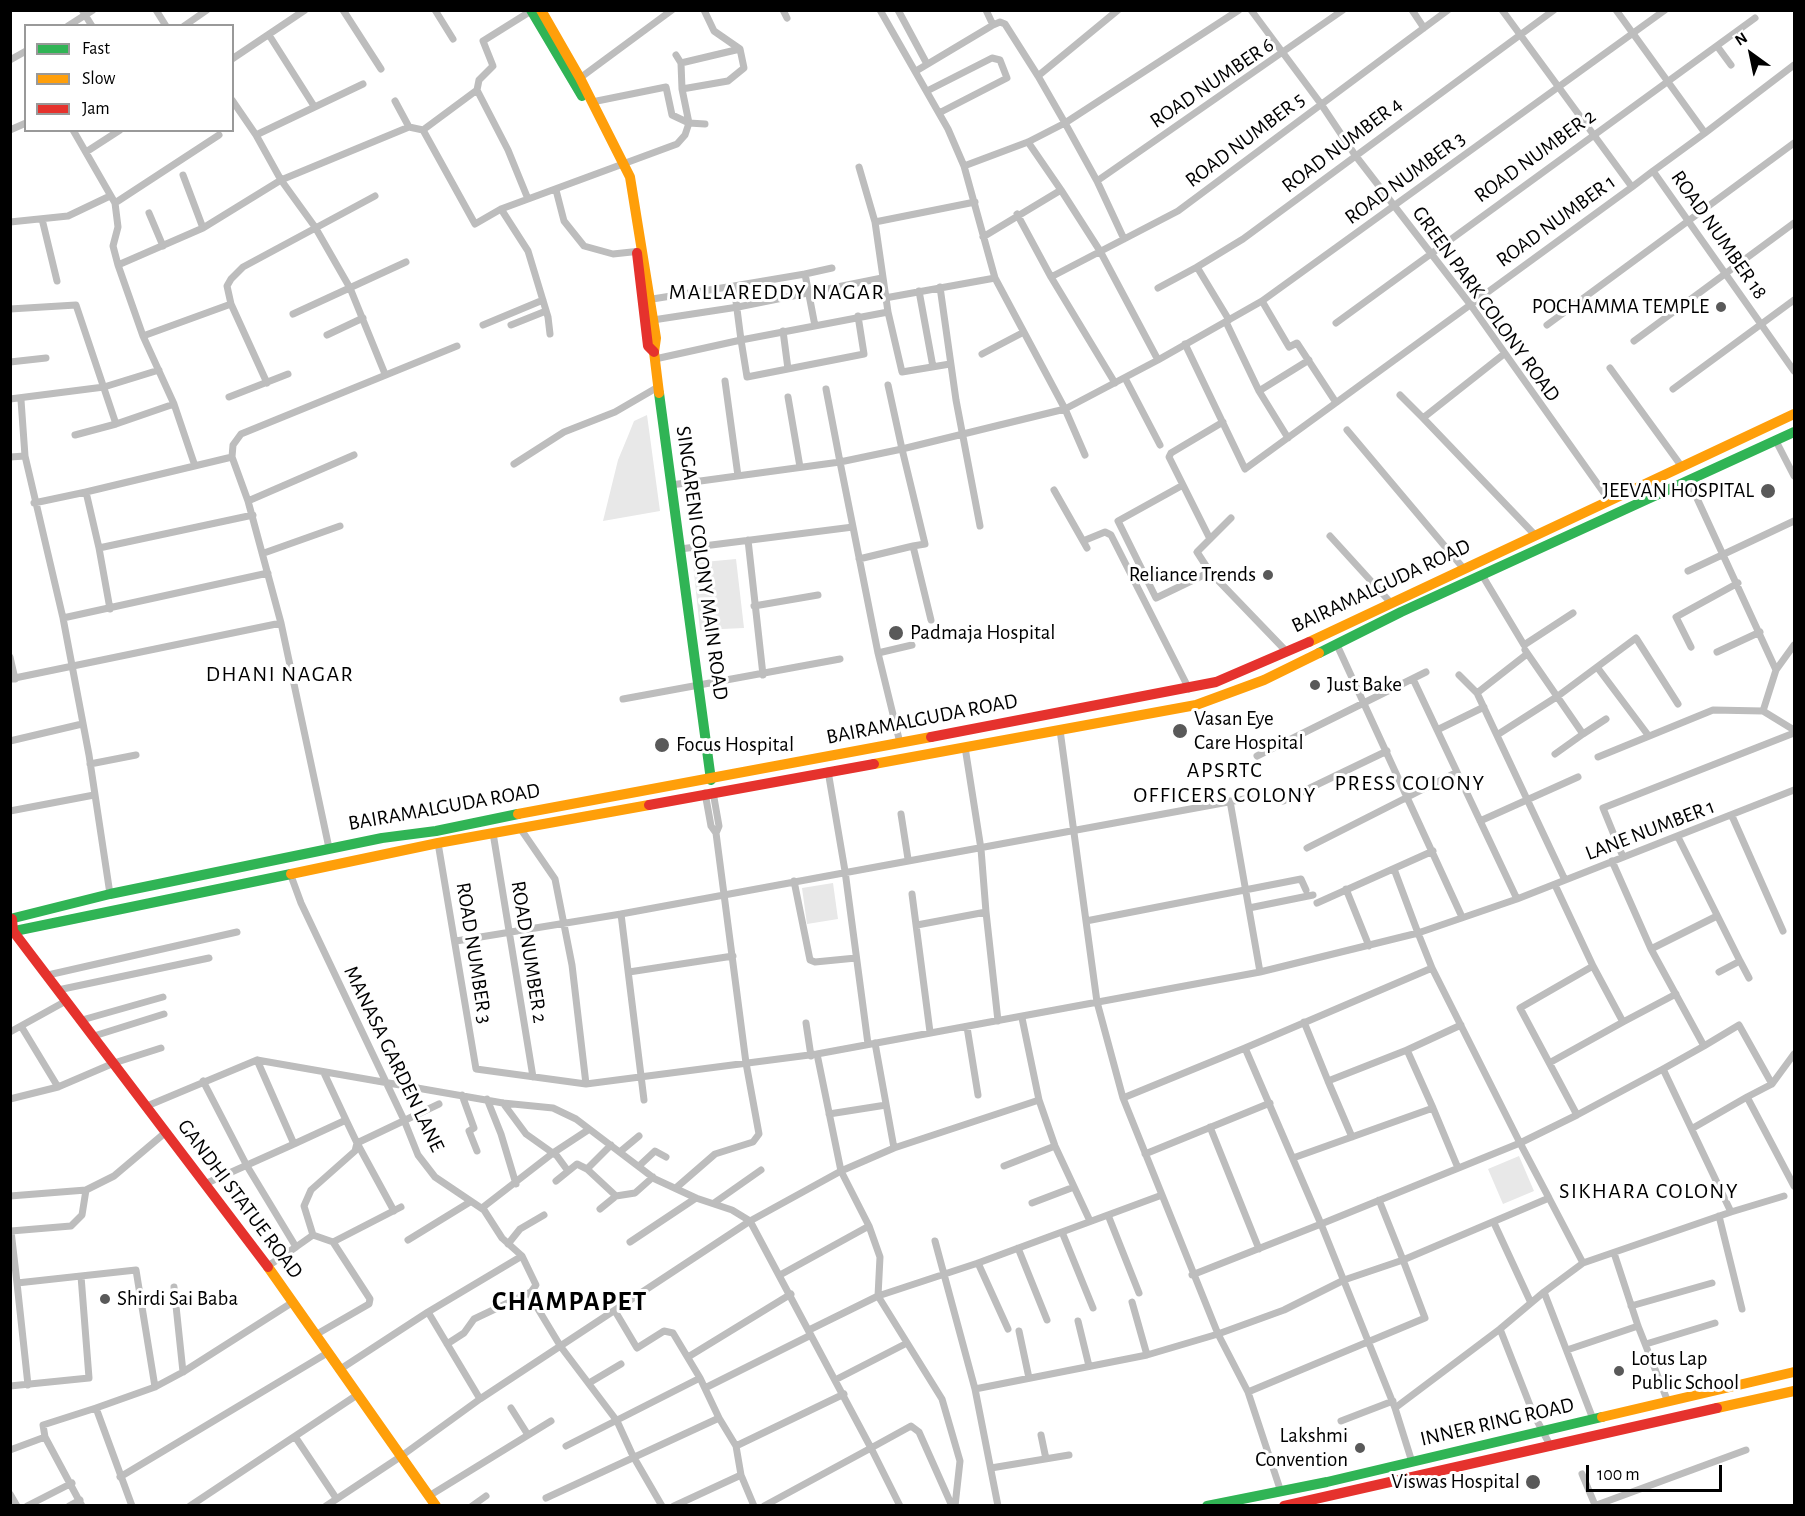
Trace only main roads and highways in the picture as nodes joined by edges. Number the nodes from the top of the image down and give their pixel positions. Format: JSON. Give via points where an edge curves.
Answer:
{"nodes":[{"id":1,"x":531,"y":10,"type":"edge"},
{"id":2,"x":541,"y":16,"type":"edge"},
{"id":3,"x":560,"y":51,"type":"junction"},
{"id":4,"x":622,"y":163,"type":"junction"},
{"id":5,"x":647,"y":300,"type":"junction"},
{"id":6,"x":654,"y":356,"type":"junction"},
{"id":7,"x":1794,"y":414,"type":"edge"},
{"id":8,"x":1794,"y":432,"type":"edge"},
{"id":9,"x":1725,"y":447,"type":"junction"},
{"id":10,"x":1731,"y":461,"type":"junction"},
{"id":11,"x":1211,"y":683,"type":"junction"},
{"id":12,"x":1216,"y":699,"type":"junction"},
{"id":13,"x":711,"y":780,"type":"junction"},
{"id":14,"x":11,"y":919,"type":"edge"},
{"id":15,"x":12,"y":932,"type":"edge"},
{"id":16,"x":1794,"y":1372,"type":"edge"},
{"id":17,"x":1794,"y":1391,"type":"edge"},
{"id":18,"x":1321,"y":1503,"type":"edge"},
{"id":19,"x":436,"y":1506,"type":"edge"},
{"id":20,"x":1207,"y":1506,"type":"edge"},
{"id":21,"x":1284,"y":1506,"type":"edge"}],
"edges":[{"from":1,"to":2,"type":"main road","name":"SINGARENI COLONY MAIN ROAD"},
{"from":2,"to":3,"type":"main road","name":"SINGARENI COLONY MAIN ROAD"},
{"from":3,"to":4,"type":"main road","name":"SINGARENI COLONY MAIN ROAD"},
{"from":3,"to":4,"type":"main road","name":"SINGARENI COLONY MAIN ROAD","via":[[580,78]]},
{"from":4,"to":5,"type":"main road","name":"SINGARENI COLONY MAIN ROAD","via":[[630,177]]},
{"from":5,"to":6,"type":"main road","name":"SINGARENI COLONY MAIN ROAD","via":[[657,345]]},
{"from":5,"to":6,"type":"main road","name":"SINGARENI COLONY MAIN ROAD","via":[[648,346]]},
{"from":6,"to":13,"type":"main road","name":"SINGARENI COLONY MAIN ROAD"},
{"from":7,"to":9,"type":"main road","name":"BAIRAMALGUDA ROAD"},
{"from":8,"to":10,"type":"main road","name":"BAIRAMALGUDA ROAD"},
{"from":9,"to":10,"type":"main road"},
{"from":9,"to":11,"type":"main road","name":"BAIRAMALGUDA ROAD"},
{"from":10,"to":12,"type":"main road","name":"BAIRAMALGUDA ROAD"},
{"from":11,"to":12,"type":"main road"},
{"from":11,"to":13,"type":"main road","name":"BAIRAMALGUDA ROAD"},
{"from":12,"to":15,"type":"main road","name":"BAIRAMALGUDA ROAD","via":[[1159,713],[438,843]]},
{"from":13,"to":14,"type":"main road","name":"BAIRAMALGUDA ROAD","via":[[329,848]]},
{"from":14,"to":15,"type":"main road"},
{"from":15,"to":19,"type":"main road","name":"GANDHI STATUE ROAD","via":[[207,1183]]},
{"from":16,"to":20,"type":"main road","name":"INNER RING ROAD"},
{"from":17,"to":18,"type":"main road","name":"INNER RING ROAD"},
{"from":18,"to":21,"type":"main road","name":"INNER RING ROAD"}]}
